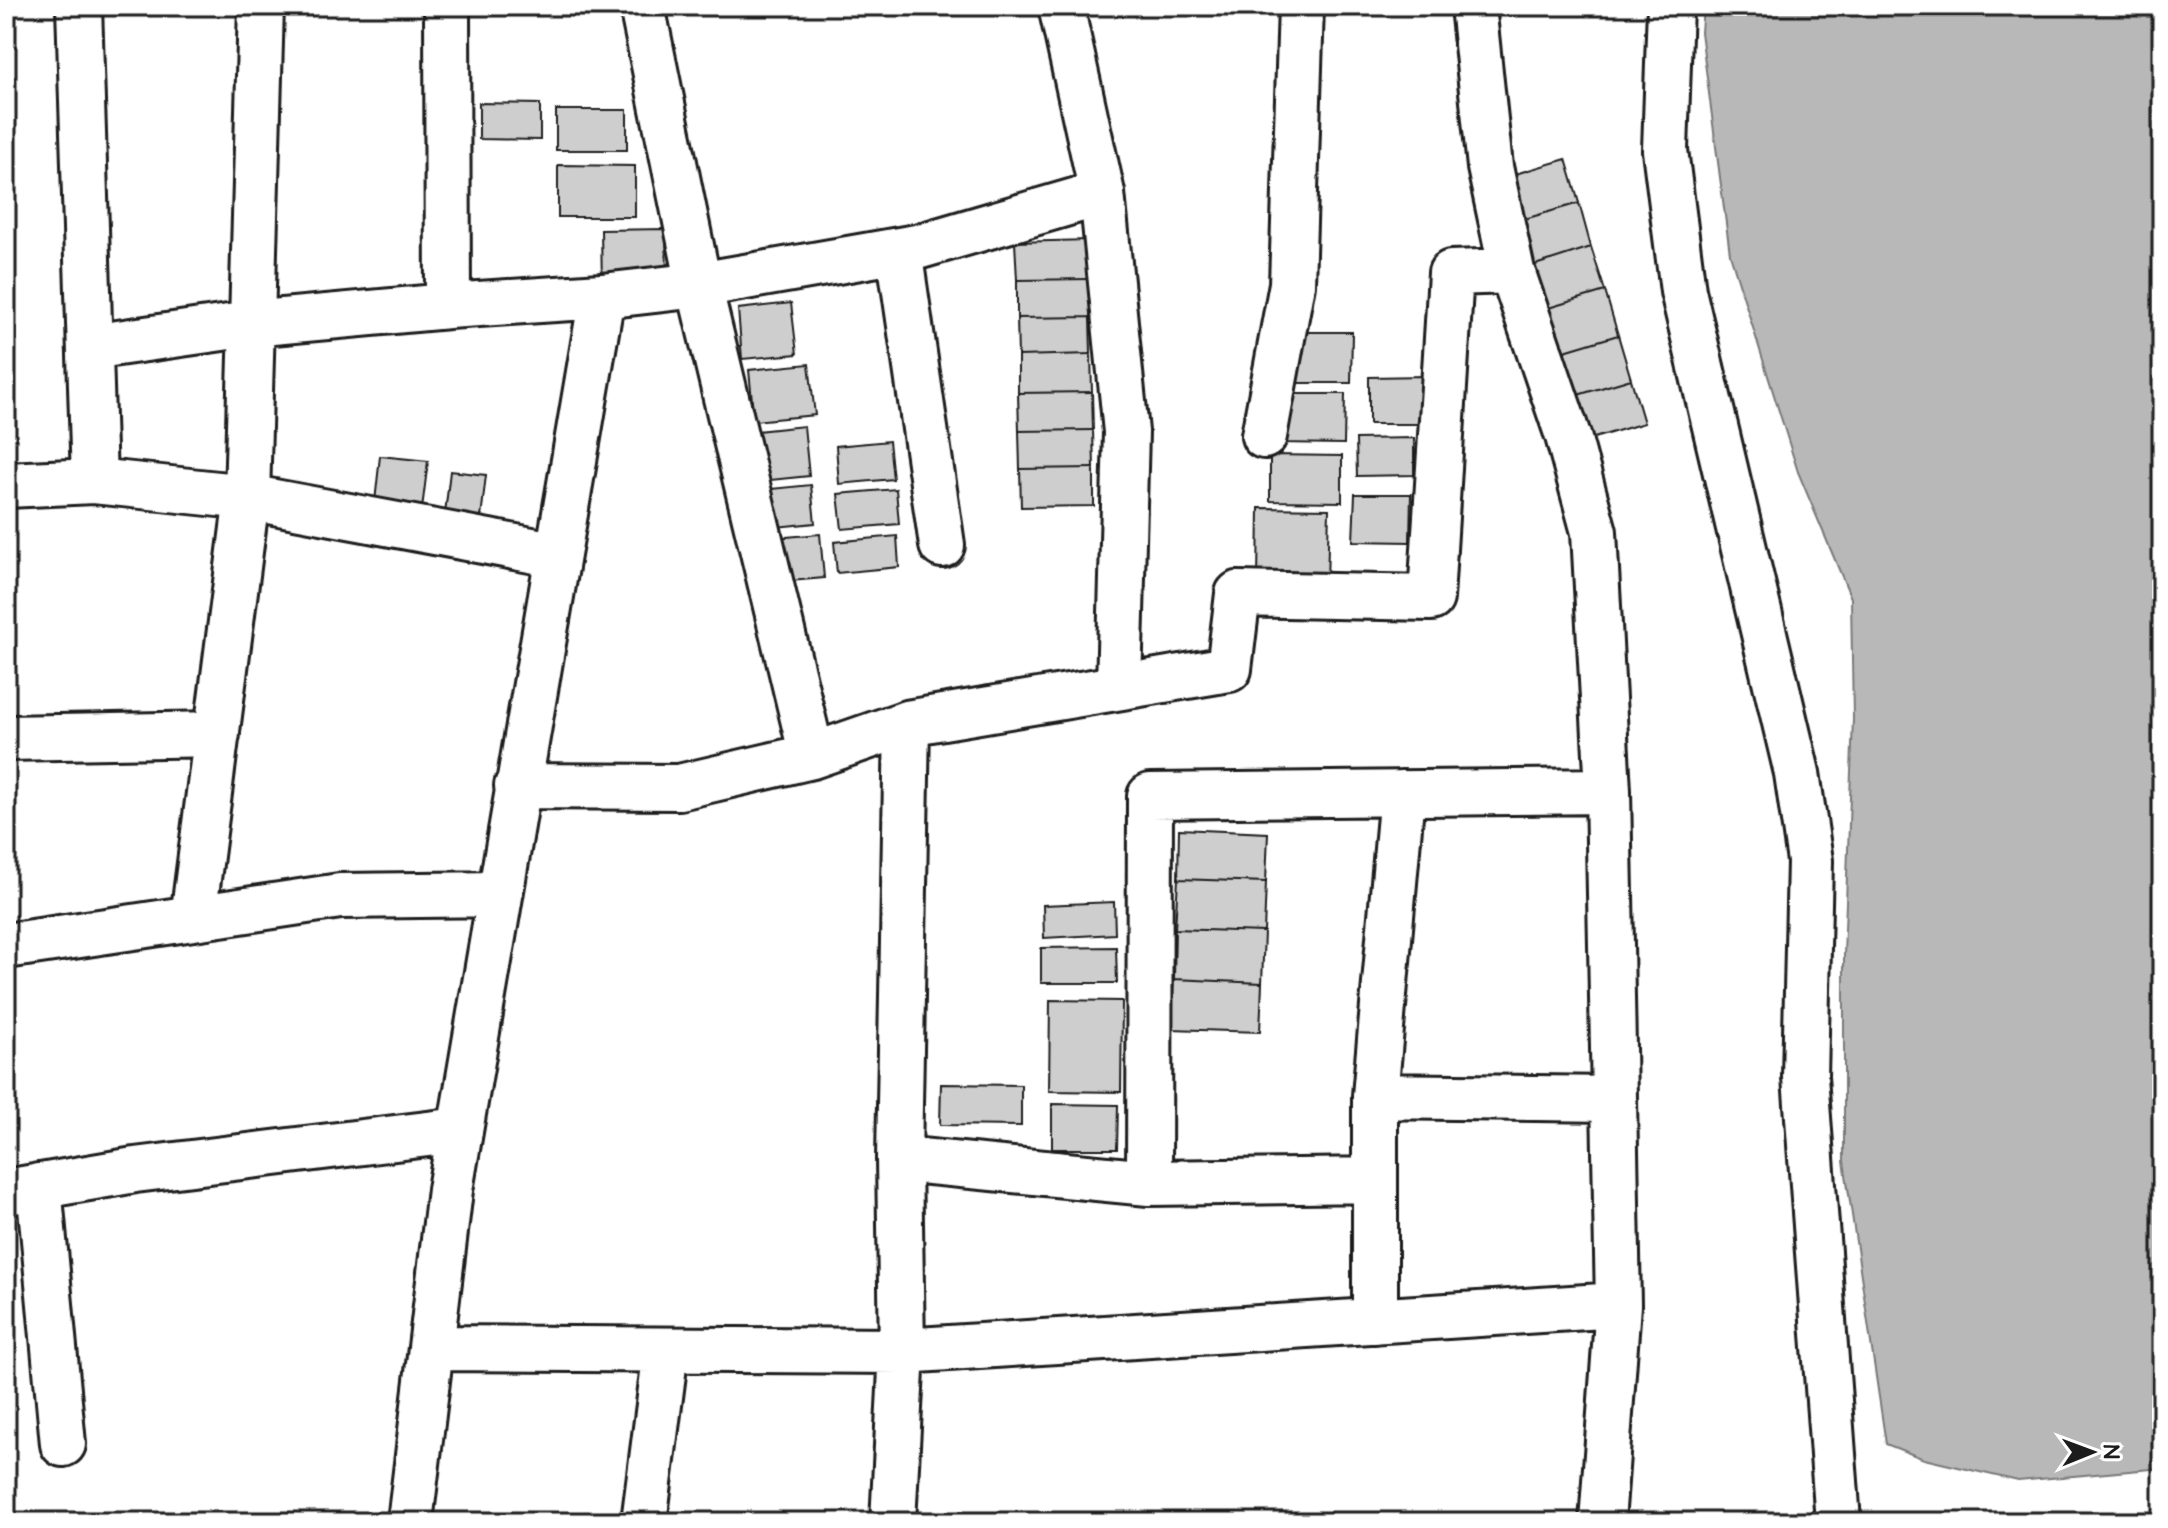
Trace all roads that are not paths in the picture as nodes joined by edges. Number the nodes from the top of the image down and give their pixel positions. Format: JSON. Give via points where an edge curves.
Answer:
{"nodes":[{"id":1,"x":79,"y":6,"type":"edge"},
{"id":2,"x":261,"y":6,"type":"edge"},
{"id":3,"x":447,"y":6,"type":"edge"},
{"id":4,"x":642,"y":6,"type":"edge"},
{"id":5,"x":1061,"y":6,"type":"edge"},
{"id":6,"x":1301,"y":6,"type":"edge"},
{"id":7,"x":1473,"y":6,"type":"edge"},
{"id":8,"x":1670,"y":6,"type":"edge"},
{"id":9,"x":1102,"y":193,"type":"junction"},
{"id":10,"x":899,"y":250,"type":"junction"},
{"id":11,"x":1512,"y":271,"type":"junction"},
{"id":12,"x":699,"y":285,"type":"junction"},
{"id":13,"x":602,"y":296,"type":"junction"},
{"id":14,"x":448,"y":306,"type":"junction"},
{"id":15,"x":250,"y":324,"type":"junction"},
{"id":16,"x":90,"y":347,"type":"junction"},
{"id":17,"x":1264,"y":436,"type":"dead end"},
{"id":18,"x":94,"y":481,"type":"junction"},
{"id":19,"x":6,"y":485,"type":"edge"},
{"id":20,"x":247,"y":497,"type":"junction"},
{"id":21,"x":942,"y":545,"type":"dead end"},
{"id":22,"x":558,"y":555,"type":"junction"},
{"id":23,"x":1119,"y":687,"type":"junction"},
{"id":24,"x":907,"y":723,"type":"junction"},
{"id":25,"x":217,"y":734,"type":"junction"},
{"id":26,"x":6,"y":738,"type":"edge"},
{"id":27,"x":812,"y":756,"type":"junction"},
{"id":28,"x":517,"y":786,"type":"junction"},
{"id":29,"x":1608,"y":791,"type":"junction"},
{"id":30,"x":1402,"y":793,"type":"junction"},
{"id":31,"x":500,"y":894,"type":"junction"},
{"id":32,"x":193,"y":918,"type":"junction"},
{"id":33,"x":6,"y":946,"type":"edge"},
{"id":34,"x":1375,"y":1096,"type":"junction"},
{"id":35,"x":1614,"y":1099,"type":"junction"},
{"id":36,"x":460,"y":1130,"type":"junction"},
{"id":37,"x":899,"y":1159,"type":"junction"},
{"id":38,"x":1374,"y":1180,"type":"junction"},
{"id":39,"x":1149,"y":1183,"type":"junction"},
{"id":40,"x":22,"y":1189,"type":"edge"},
{"id":41,"x":1618,"y":1305,"type":"junction"},
{"id":42,"x":1375,"y":1321,"type":"junction"},
{"id":43,"x":431,"y":1348,"type":"junction"},
{"id":44,"x":666,"y":1350,"type":"junction"},
{"id":45,"x":902,"y":1351,"type":"junction"},
{"id":46,"x":63,"y":1444,"type":"dead end"},
{"id":47,"x":410,"y":1522,"type":"edge"},
{"id":48,"x":644,"y":1522,"type":"edge"},
{"id":49,"x":893,"y":1522,"type":"edge"},
{"id":50,"x":1602,"y":1522,"type":"edge"},
{"id":51,"x":1838,"y":1522,"type":"edge"}],
"edges":[{"from":1,"to":16,"type":"street"},
{"from":2,"to":15,"type":"street"},
{"from":3,"to":14,"type":"street"},
{"from":4,"to":12,"type":"street"},
{"from":5,"to":9,"type":"street"},
{"from":6,"to":17,"type":"street","via":[[1292,284]]},
{"from":7,"to":11,"type":"street","via":[[1490,167]]},
{"from":8,"to":51,"type":"street","via":[[1665,150],[1683,291],[1797,773],[1810,861],[1805,1077]]},
{"from":9,"to":10,"type":"street"},
{"from":9,"to":23,"type":"street","via":[[1126,432]]},
{"from":10,"to":12,"type":"street"},
{"from":10,"to":21,"type":"street"},
{"from":11,"to":23,"type":"street","via":[[1451,273],[1431,598],[1238,594],[1229,669]]},
{"from":11,"to":29,"type":"street","via":[[1594,532]]},
{"from":12,"to":13,"type":"street"},
{"from":12,"to":27,"type":"street"},
{"from":13,"to":14,"type":"street"},
{"from":13,"to":22,"type":"street"},
{"from":14,"to":15,"type":"street"},
{"from":15,"to":16,"type":"street"},
{"from":15,"to":20,"type":"street"},
{"from":16,"to":18,"type":"street"},
{"from":18,"to":19,"type":"street"},
{"from":18,"to":20,"type":"street"},
{"from":20,"to":22,"type":"street"},
{"from":20,"to":25,"type":"street"},
{"from":22,"to":28,"type":"street"},
{"from":23,"to":24,"type":"street"},
{"from":24,"to":27,"type":"street"},
{"from":24,"to":37,"type":"street"},
{"from":25,"to":26,"type":"street"},
{"from":25,"to":32,"type":"street"},
{"from":27,"to":28,"type":"street","via":[[679,787]]},
{"from":28,"to":31,"type":"street"},
{"from":29,"to":30,"type":"street"},
{"from":29,"to":35,"type":"street"},
{"from":30,"to":34,"type":"street"},
{"from":30,"to":39,"type":"street","via":[[1150,796]]},
{"from":31,"to":32,"type":"street","via":[[340,896]]},
{"from":31,"to":36,"type":"street"},
{"from":32,"to":33,"type":"street"},
{"from":34,"to":35,"type":"street"},
{"from":34,"to":38,"type":"street"},
{"from":35,"to":41,"type":"street"},
{"from":36,"to":40,"type":"street"},
{"from":36,"to":43,"type":"street"},
{"from":37,"to":39,"type":"street"},
{"from":37,"to":45,"type":"street"},
{"from":38,"to":39,"type":"street"},
{"from":38,"to":42,"type":"street"},
{"from":40,"to":46,"type":"street"},
{"from":41,"to":42,"type":"street"},
{"from":41,"to":50,"type":"street"},
{"from":42,"to":45,"type":"street"},
{"from":43,"to":44,"type":"street"},
{"from":43,"to":47,"type":"street"},
{"from":44,"to":45,"type":"street"},
{"from":44,"to":48,"type":"street"},
{"from":45,"to":49,"type":"street"}]}
